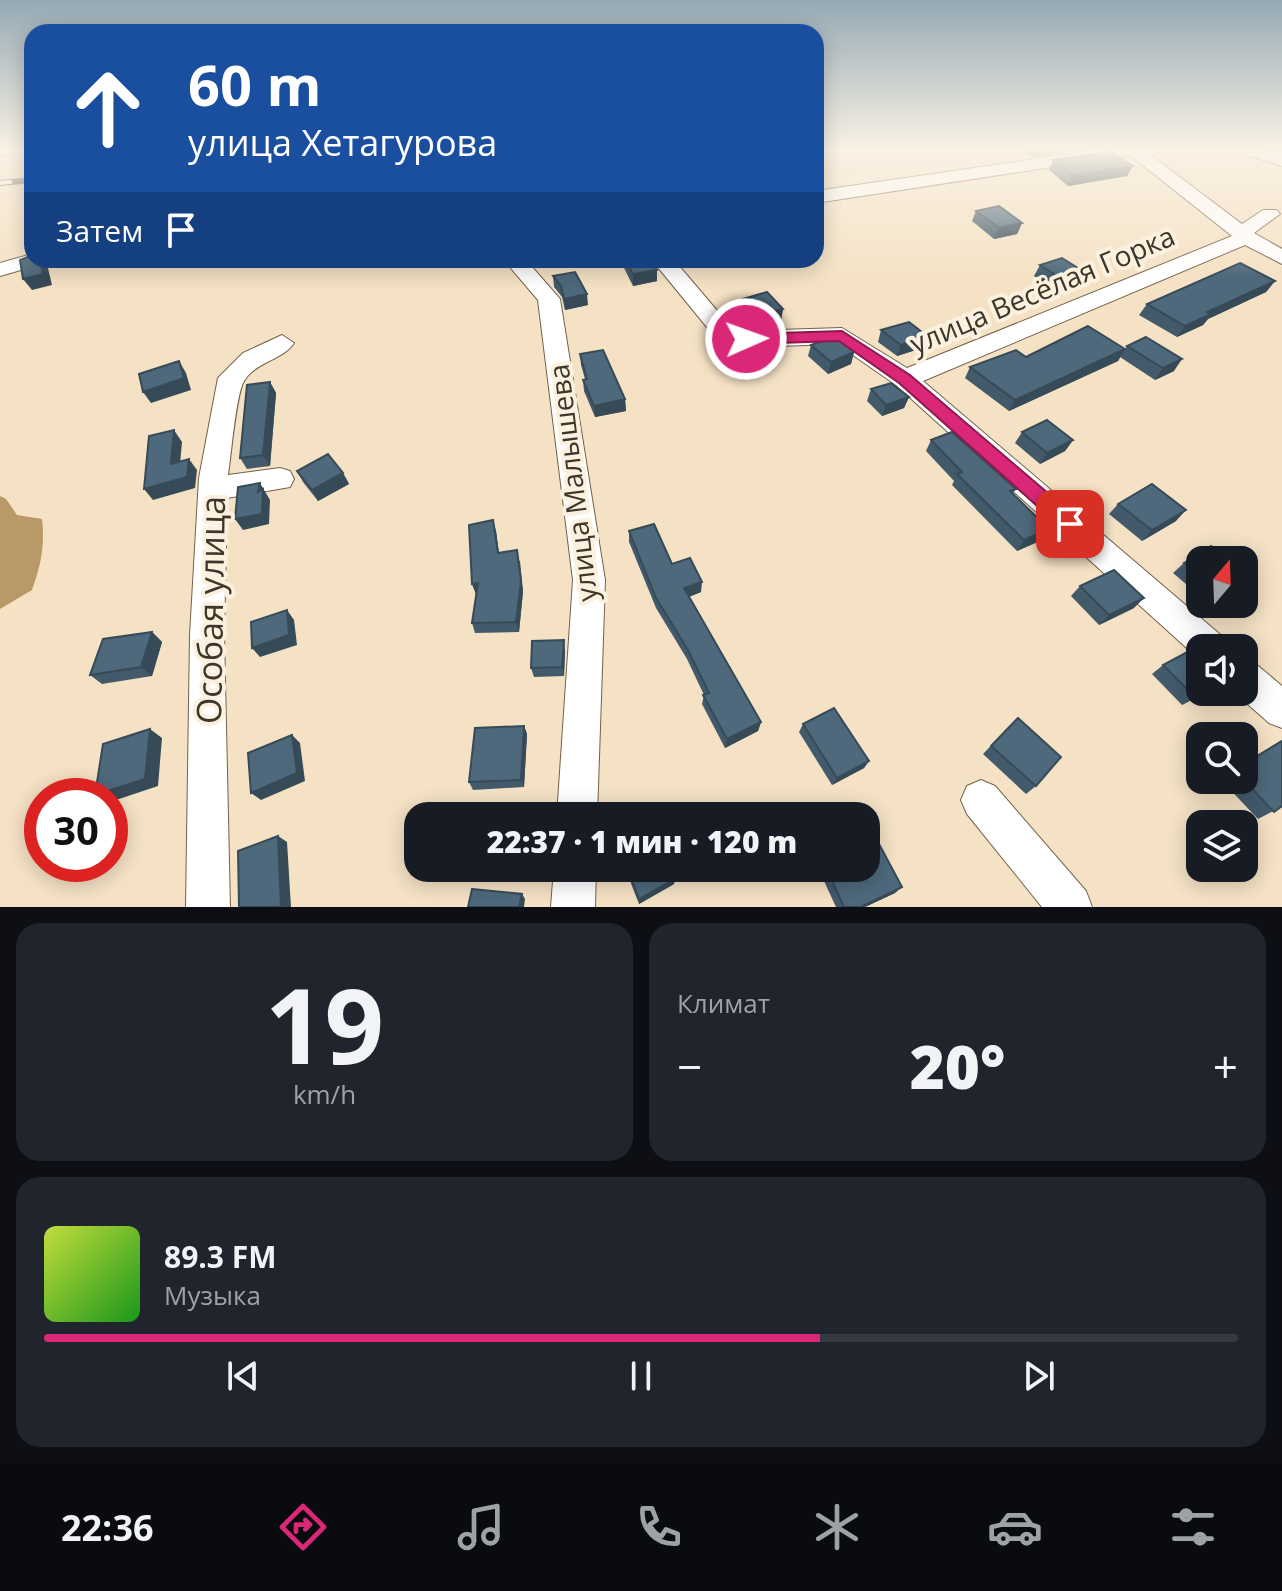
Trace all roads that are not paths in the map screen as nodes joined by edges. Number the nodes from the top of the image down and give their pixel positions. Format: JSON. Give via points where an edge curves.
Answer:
{"nodes":[{"id":1,"x":847,"y":192,"type":"edge"},
{"id":2,"x":1187,"y":192,"type":"edge"},
{"id":3,"x":824,"y":196,"type":"edge"},
{"id":4,"x":1270,"y":214,"type":"dead end"},
{"id":5,"x":1243,"y":235,"type":"junction"},
{"id":6,"x":1278,"y":254,"type":"edge"},
{"id":7,"x":24,"y":263,"type":"edge"},
{"id":8,"x":522,"y":268,"type":"edge"},
{"id":9,"x":670,"y":268,"type":"edge"},
{"id":10,"x":0,"y":270,"type":"edge"},
{"id":11,"x":282,"y":343,"type":"dead end"},
{"id":12,"x":905,"y":379,"type":"junction"},
{"id":13,"x":280,"y":479,"type":"dead end"},
{"id":14,"x":214,"y":488,"type":"junction"},
{"id":15,"x":1195,"y":634,"type":"edge"},
{"id":16,"x":1258,"y":689,"type":"edge"},
{"id":17,"x":1282,"y":710,"type":"edge"},
{"id":18,"x":981,"y":800,"type":"dead end"},
{"id":19,"x":578,"y":802,"type":"edge"},
{"id":20,"x":574,"y":882,"type":"edge"},
{"id":21,"x":208,"y":907,"type":"edge"},
{"id":22,"x":573,"y":907,"type":"edge"},
{"id":23,"x":1070,"y":907,"type":"edge"}],
"edges":[{"from":1,"to":3,"type":"street"},
{"from":2,"to":5,"type":"street"},
{"from":4,"to":5,"type":"street","name":"улица Весёлая Горка"},
{"from":5,"to":6,"type":"street"},
{"from":5,"to":12,"type":"street","name":"улица Весёлая Горка"},
{"from":7,"to":10,"type":"street"},
{"from":8,"to":19,"type":"street","name":"улица Малышева","via":[[549,299],[589,580]]},
{"from":9,"to":12,"type":"street","via":[[723,332],[746,339],[842,336]]},
{"from":11,"to":14,"type":"street","name":"Особая улица","via":[[231,378]]},
{"from":12,"to":15,"type":"street"},
{"from":13,"to":14,"type":"street"},
{"from":14,"to":21,"type":"street","name":"Особая улица","via":[[207,635]]},
{"from":16,"to":17,"type":"street"},
{"from":18,"to":23,"type":"street"},
{"from":20,"to":22,"type":"street"}]}
